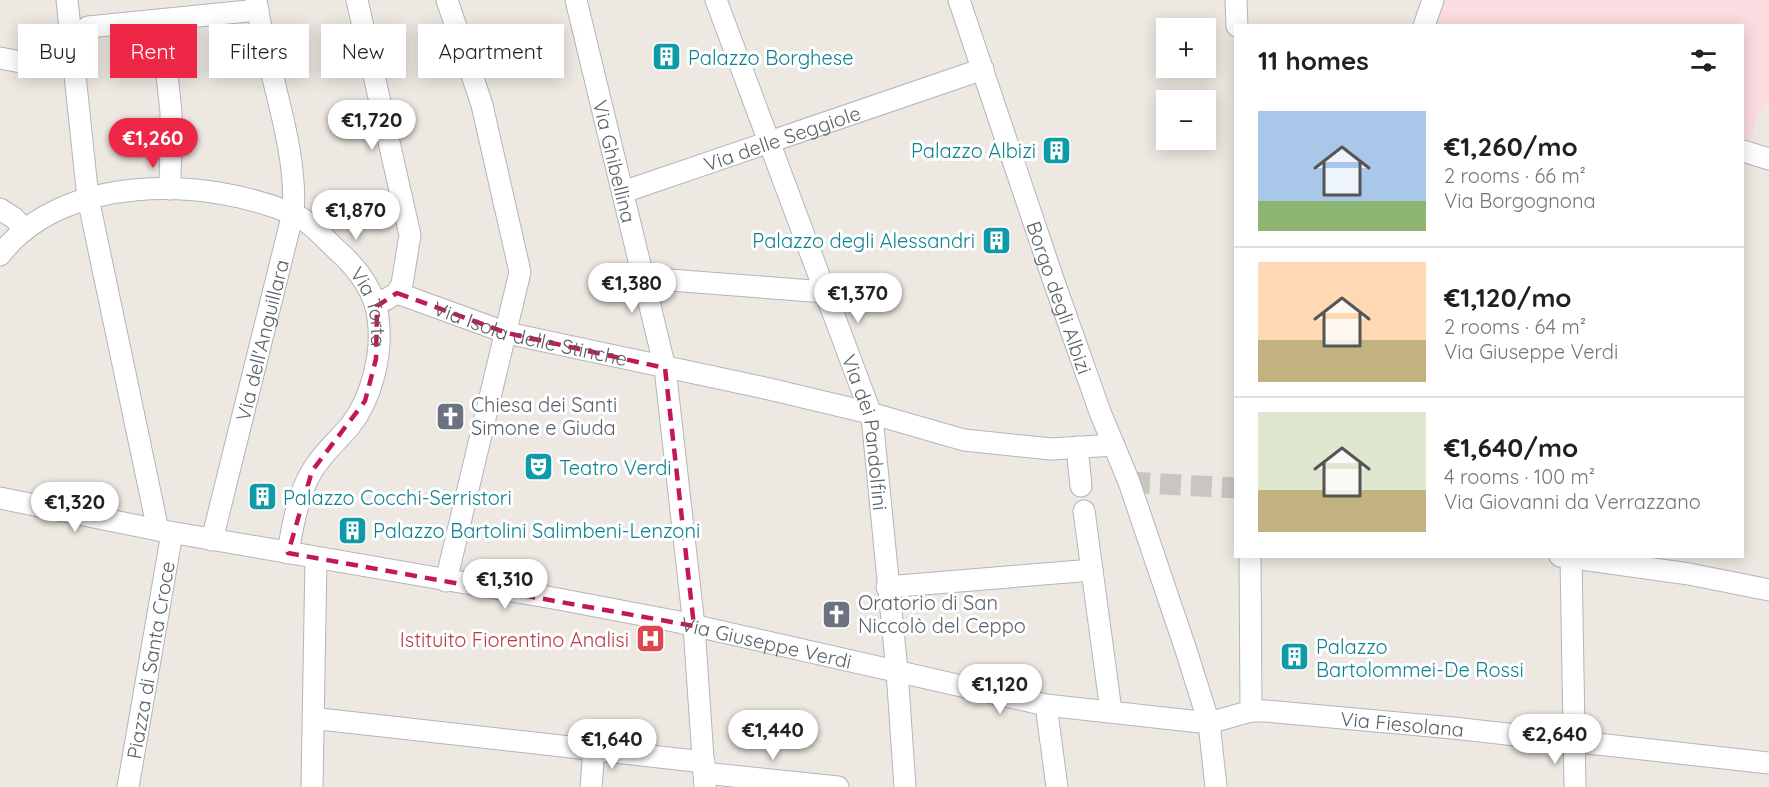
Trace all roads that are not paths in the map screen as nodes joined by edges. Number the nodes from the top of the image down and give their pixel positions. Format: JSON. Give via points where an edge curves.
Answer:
{"nodes":[{"id":1,"x":67,"y":0,"type":"edge"},
{"id":2,"x":357,"y":0,"type":"edge"},
{"id":3,"x":447,"y":0,"type":"edge"},
{"id":4,"x":576,"y":0,"type":"edge"},
{"id":5,"x":716,"y":0,"type":"edge"},
{"id":6,"x":959,"y":0,"type":"edge"},
{"id":7,"x":1236,"y":0,"type":"edge"},
{"id":8,"x":1433,"y":0,"type":"edge"},
{"id":9,"x":257,"y":5,"type":"edge"},
{"id":10,"x":161,"y":20,"type":"junction"},
{"id":11,"x":76,"y":24,"type":"edge"},
{"id":12,"x":1237,"y":24,"type":"edge"},
{"id":13,"x":1425,"y":24,"type":"edge"},
{"id":14,"x":98,"y":26,"type":"edge"},
{"id":15,"x":0,"y":58,"type":"edge"},
{"id":16,"x":18,"y":61,"type":"edge"},
{"id":17,"x":982,"y":69,"type":"junction"},
{"id":18,"x":74,"y":78,"type":"edge"},
{"id":19,"x":769,"y":142,"type":"junction"},
{"id":20,"x":1744,"y":151,"type":"edge"},
{"id":21,"x":1769,"y":159,"type":"edge"},
{"id":22,"x":170,"y":189,"type":"junction"},
{"id":23,"x":623,"y":192,"type":"junction"},
{"id":24,"x":88,"y":198,"type":"junction"},
{"id":25,"x":0,"y":209,"type":"edge"},
{"id":26,"x":293,"y":213,"type":"junction"},
{"id":27,"x":25,"y":230,"type":"junction"},
{"id":28,"x":0,"y":255,"type":"edge"},
{"id":29,"x":644,"y":278,"type":"junction"},
{"id":30,"x":825,"y":292,"type":"junction"},
{"id":31,"x":396,"y":293,"type":"junction"},
{"id":32,"x":377,"y":306,"type":"junction"},
{"id":33,"x":507,"y":333,"type":"junction"},
{"id":34,"x":665,"y":368,"type":"junction"},
{"id":35,"x":870,"y":413,"type":"junction"},
{"id":36,"x":1114,"y":445,"type":"junction"},
{"id":37,"x":1077,"y":447,"type":"junction"},
{"id":38,"x":1081,"y":486,"type":"dead end"},
{"id":39,"x":0,"y":498,"type":"edge"},
{"id":40,"x":1084,"y":511,"type":"dead end"},
{"id":41,"x":165,"y":532,"type":"junction"},
{"id":42,"x":212,"y":540,"type":"junction"},
{"id":43,"x":288,"y":554,"type":"junction"},
{"id":44,"x":1250,"y":558,"type":"edge"},
{"id":45,"x":1566,"y":558,"type":"edge"},
{"id":46,"x":1573,"y":558,"type":"edge"},
{"id":47,"x":320,"y":559,"type":"junction"},
{"id":48,"x":1092,"y":570,"type":"junction"},
{"id":49,"x":446,"y":581,"type":"junction"},
{"id":50,"x":887,"y":587,"type":"junction"},
{"id":51,"x":1769,"y":590,"type":"edge"},
{"id":52,"x":694,"y":626,"type":"junction"},
{"id":53,"x":897,"y":672,"type":"junction"},
{"id":54,"x":1046,"y":705,"type":"junction"},
{"id":55,"x":1111,"y":711,"type":"junction"},
{"id":56,"x":1251,"y":711,"type":"junction"},
{"id":57,"x":320,"y":719,"type":"dead end"},
{"id":58,"x":1209,"y":723,"type":"junction"},
{"id":59,"x":1574,"y":741,"type":"junction"},
{"id":60,"x":594,"y":750,"type":"junction"},
{"id":61,"x":1769,"y":763,"type":"edge"},
{"id":62,"x":704,"y":774,"type":"edge"},
{"id":63,"x":128,"y":787,"type":"edge"},
{"id":64,"x":312,"y":787,"type":"edge"},
{"id":65,"x":591,"y":787,"type":"edge"},
{"id":66,"x":838,"y":787,"type":"edge"},
{"id":67,"x":905,"y":787,"type":"edge"},
{"id":68,"x":1057,"y":787,"type":"edge"},
{"id":69,"x":1216,"y":787,"type":"edge"},
{"id":70,"x":1575,"y":787,"type":"edge"}],
"edges":[{"from":1,"to":11,"type":"street"},
{"from":2,"to":31,"type":"street","via":[[410,235],[406,267]]},
{"from":3,"to":33,"type":"street","via":[[482,105],[518,256],[520,272]]},
{"from":4,"to":23,"type":"street","name":"Via Ghibellina"},
{"from":5,"to":19,"type":"street","name":"Via dei Pandolfini"},
{"from":6,"to":17,"type":"street","name":"Borgo degli Albizi"},
{"from":7,"to":12,"type":"street"},
{"from":8,"to":13,"type":"street"},
{"from":9,"to":10,"type":"street"},
{"from":9,"to":26,"type":"street","name":"Via dell'Anguillara","via":[[292,175]]},
{"from":10,"to":14,"type":"street"},
{"from":10,"to":22,"type":"street","via":[[171,111]]},
{"from":15,"to":16,"type":"street"},
{"from":17,"to":19,"type":"street","name":"Via delle Seggiole"},
{"from":17,"to":36,"type":"street","name":"Borgo degli Albizi"},
{"from":18,"to":24,"type":"street"},
{"from":19,"to":23,"type":"street","name":"Via delle Seggiole"},
{"from":19,"to":30,"type":"street","name":"Via dei Pandolfini"},
{"from":20,"to":21,"type":"street"},
{"from":22,"to":24,"type":"street","via":[[118,191]]},
{"from":22,"to":26,"type":"street","via":[[217,194]]},
{"from":23,"to":29,"type":"street","name":"Via Ghibellina"},
{"from":24,"to":27,"type":"street"},
{"from":24,"to":41,"type":"street"},
{"from":25,"to":27,"type":"street"},
{"from":26,"to":32,"type":"street","name":"Via Torta","via":[[346,258]]},
{"from":26,"to":42,"type":"street","name":"Via dell'Anguillara"},
{"from":27,"to":28,"type":"street"},
{"from":29,"to":30,"type":"street"},
{"from":29,"to":34,"type":"street","name":"Via Ghibellina"},
{"from":30,"to":35,"type":"street","name":"Via dei Pandolfini"},
{"from":31,"to":32,"type":"street"},
{"from":31,"to":33,"type":"street","name":"Via Isola delle Stinche"},
{"from":32,"to":43,"type":"street","name":"Via Torta","via":[[379,336],[365,401],[312,471],[303,490]]},
{"from":33,"to":34,"type":"street","name":"Via Isola delle Stinche"},
{"from":33,"to":49,"type":"street"},
{"from":34,"to":35,"type":"street","name":"Via Isola delle Stinche"},
{"from":34,"to":52,"type":"street","name":"Via Ghibellina"},
{"from":35,"to":37,"type":"street","name":"Via Isola delle Stinche","via":[[964,440],[1051,449]]},
{"from":35,"to":50,"type":"street","name":"Via dei Pandolfini"},
{"from":36,"to":37,"type":"street","name":"Via Isola delle Stinche"},
{"from":36,"to":58,"type":"street","name":"Borgo degli Albizi"},
{"from":37,"to":38,"type":"street"},
{"from":39,"to":41,"type":"street"},
{"from":40,"to":48,"type":"street"},
{"from":41,"to":42,"type":"street","name":"Piazza di Santa Croce"},
{"from":41,"to":63,"type":"street","name":"Piazza di Santa Croce"},
{"from":42,"to":43,"type":"street","name":"Piazza di Santa Croce"},
{"from":43,"to":47,"type":"street","name":"Piazza di Santa Croce"},
{"from":44,"to":56,"type":"street"},
{"from":45,"to":59,"type":"street"},
{"from":46,"to":51,"type":"street"},
{"from":47,"to":49,"type":"street","name":"Via Giuseppe Verdi"},
{"from":47,"to":64,"type":"street"},
{"from":48,"to":50,"type":"street"},
{"from":48,"to":55,"type":"street"},
{"from":49,"to":52,"type":"street","name":"Via Giuseppe Verdi"},
{"from":50,"to":53,"type":"street","name":"Via dei Pandolfini"},
{"from":52,"to":53,"type":"street","name":"Via Giuseppe Verdi"},
{"from":52,"to":62,"type":"street","name":"Via Ghibellina"},
{"from":53,"to":54,"type":"street","name":"Via Giuseppe Verdi"},
{"from":53,"to":67,"type":"street","name":"Via dei Pandolfini"},
{"from":54,"to":55,"type":"street","name":"Via Giuseppe Verdi"},
{"from":54,"to":68,"type":"street"},
{"from":55,"to":58,"type":"street","name":"Via Giuseppe Verdi"},
{"from":56,"to":58,"type":"street"},
{"from":56,"to":59,"type":"street","name":"Via Fiesolana"},
{"from":57,"to":60,"type":"street"},
{"from":58,"to":69,"type":"street","name":"Borgo degli Albizi"},
{"from":59,"to":61,"type":"street","name":"Via Fiesolana"},
{"from":59,"to":70,"type":"street"},
{"from":60,"to":62,"type":"street"},
{"from":60,"to":65,"type":"street"},
{"from":62,"to":66,"type":"street"}]}
